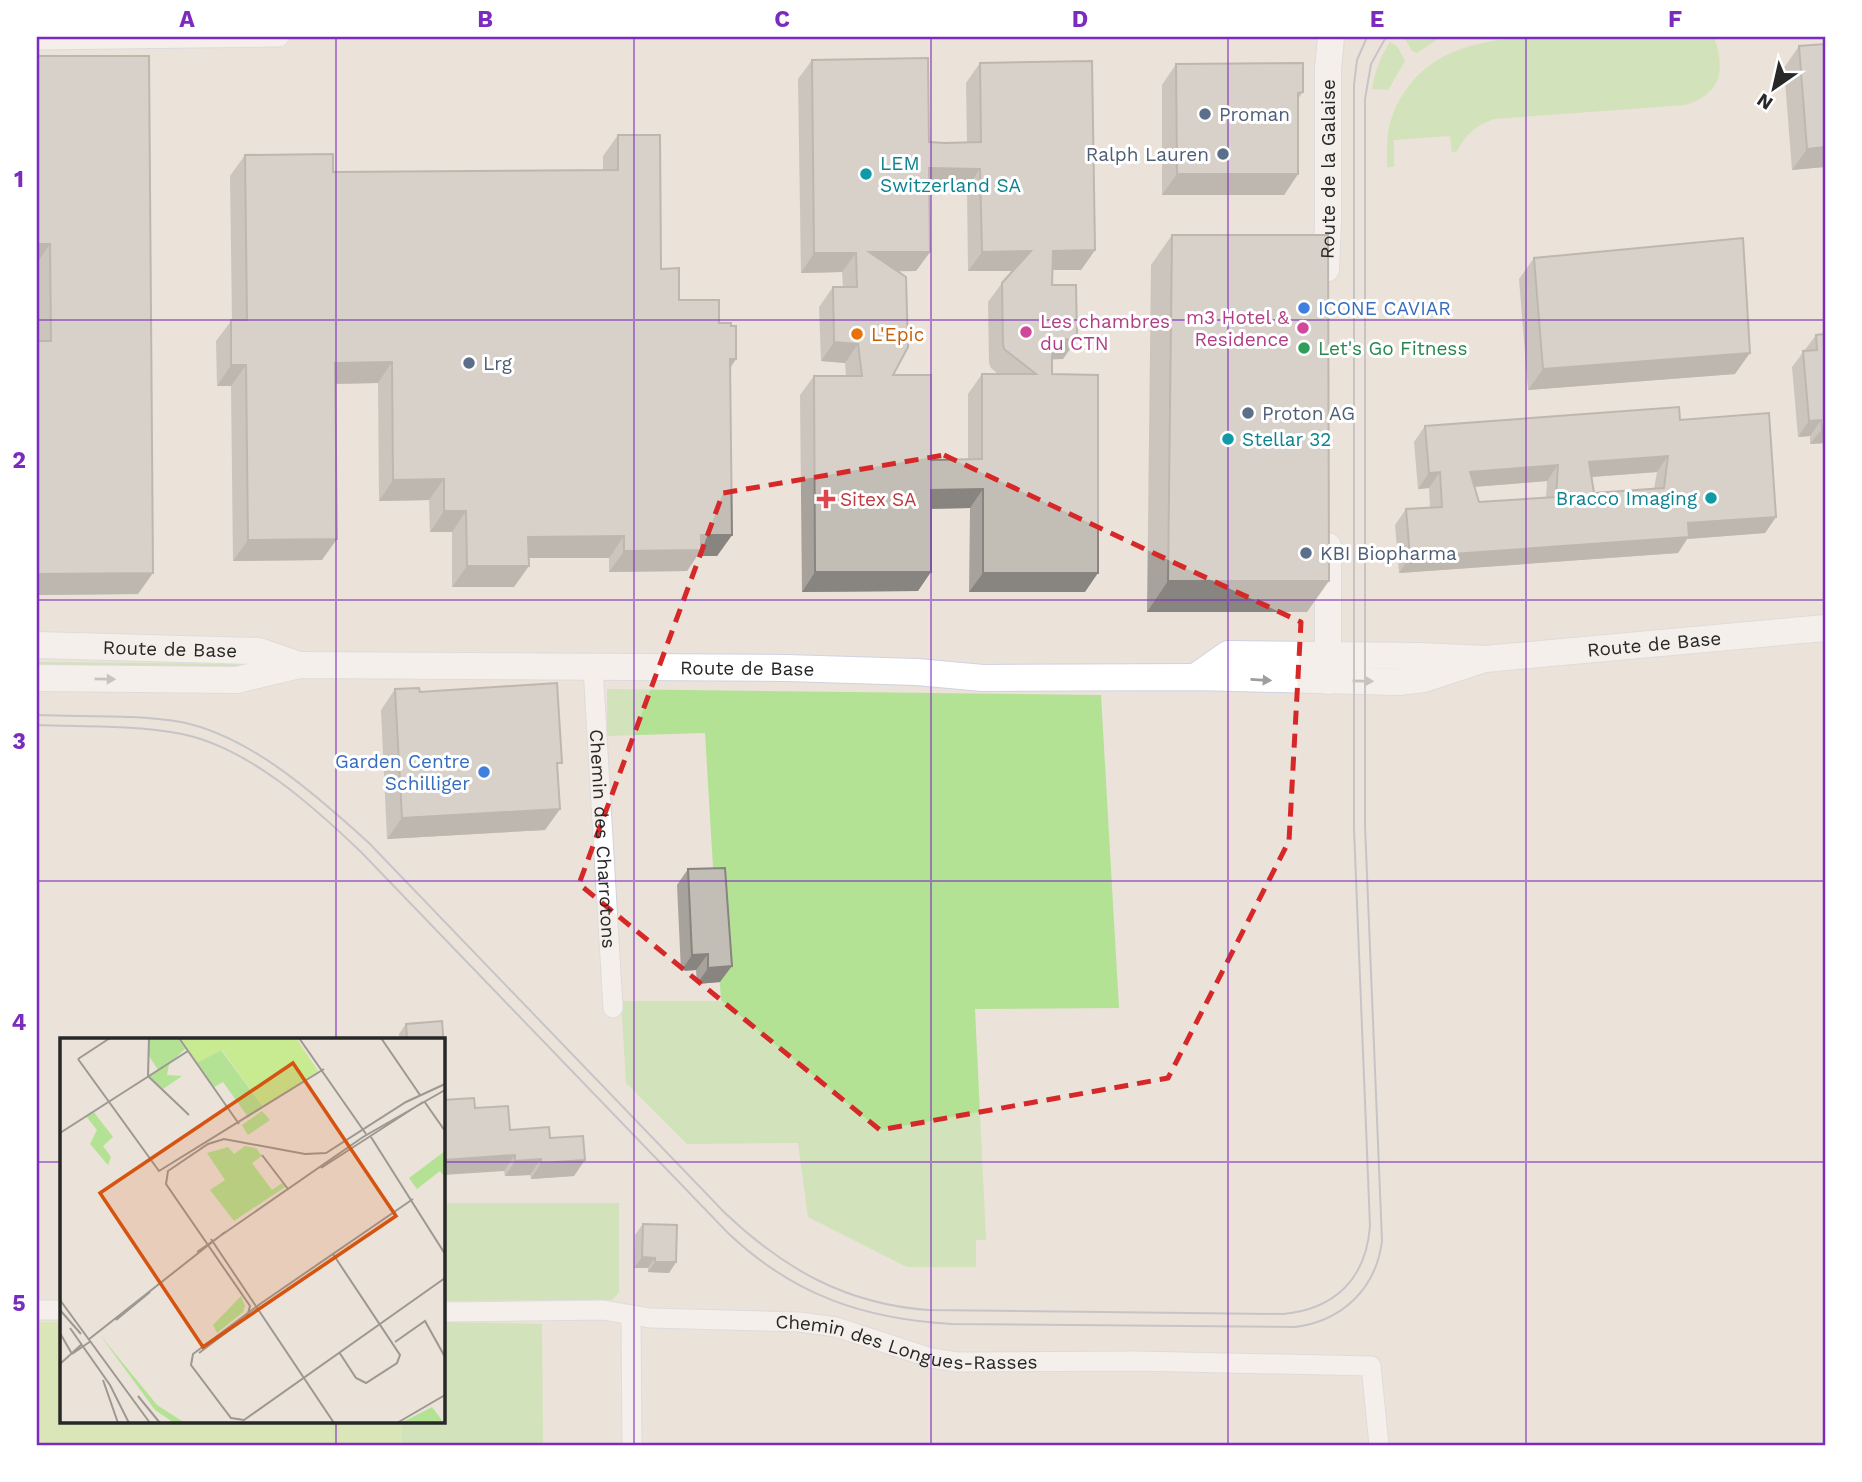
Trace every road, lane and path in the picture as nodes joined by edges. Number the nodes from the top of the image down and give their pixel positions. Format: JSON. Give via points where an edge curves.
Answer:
{"nodes":[{"id":1,"x":279,"y":37,"type":"edge"},
{"id":2,"x":1331,"y":37,"type":"edge"},
{"id":3,"x":37,"y":40,"type":"edge"},
{"id":4,"x":1326,"y":296,"type":"edge"},
{"id":5,"x":1328,"y":519,"type":"edge"},
{"id":6,"x":1825,"y":628,"type":"edge"},
{"id":7,"x":37,"y":645,"type":"edge"},
{"id":8,"x":1328,"y":655,"type":"junction"},
{"id":9,"x":1485,"y":659,"type":"junction"},
{"id":10,"x":299,"y":665,"type":"junction"},
{"id":11,"x":593,"y":667,"type":"junction"},
{"id":12,"x":1195,"y":677,"type":"junction"},
{"id":13,"x":37,"y":678,"type":"edge"},
{"id":14,"x":1328,"y":681,"type":"junction"},
{"id":15,"x":613,"y":1008,"type":"dead end"},
{"id":16,"x":37,"y":1310,"type":"edge"},
{"id":17,"x":60,"y":1310,"type":"edge"},
{"id":18,"x":444,"y":1312,"type":"edge"},
{"id":19,"x":631,"y":1315,"type":"junction"},
{"id":20,"x":632,"y":1445,"type":"edge"},
{"id":21,"x":1379,"y":1445,"type":"edge"}],
"edges":[{"from":1,"to":3,"type":"street"},
{"from":2,"to":4,"type":"street","name":"Route de la Galaise"},
{"from":5,"to":8,"type":"street"},
{"from":6,"to":9,"type":"street","name":"Route de Base"},
{"from":7,"to":10,"type":"street","name":"Route de Base","via":[[259,651]]},
{"from":8,"to":9,"type":"street","name":"Route de Base"},
{"from":8,"to":12,"type":"street","name":"Route de Base","via":[[1228,654]]},
{"from":8,"to":14,"type":"street"},
{"from":14,"to":9,"type":"street","name":"Route de Base","one_way":true,"via":[[1424,679]]},
{"from":10,"to":11,"type":"street","name":"Route de Base"},
{"from":13,"to":10,"type":"street","name":"Route de Base","one_way":true,"via":[[237,680]]},
{"from":11,"to":12,"type":"street","name":"Route de Base","via":[[825,669],[983,678]]},
{"from":11,"to":15,"type":"street","name":"Chemin des Charrotons"},
{"from":12,"to":14,"type":"street","name":"Route de Base","one_way":true},
{"from":16,"to":17,"type":"street"},
{"from":18,"to":19,"type":"street","name":"Chemin des Longues-Rasses","via":[[603,1310]]},
{"from":19,"to":20,"type":"street"},
{"from":19,"to":21,"type":"street","name":"Chemin des Longues-Rasses","via":[[836,1327],[957,1362],[1371,1366]]}]}
